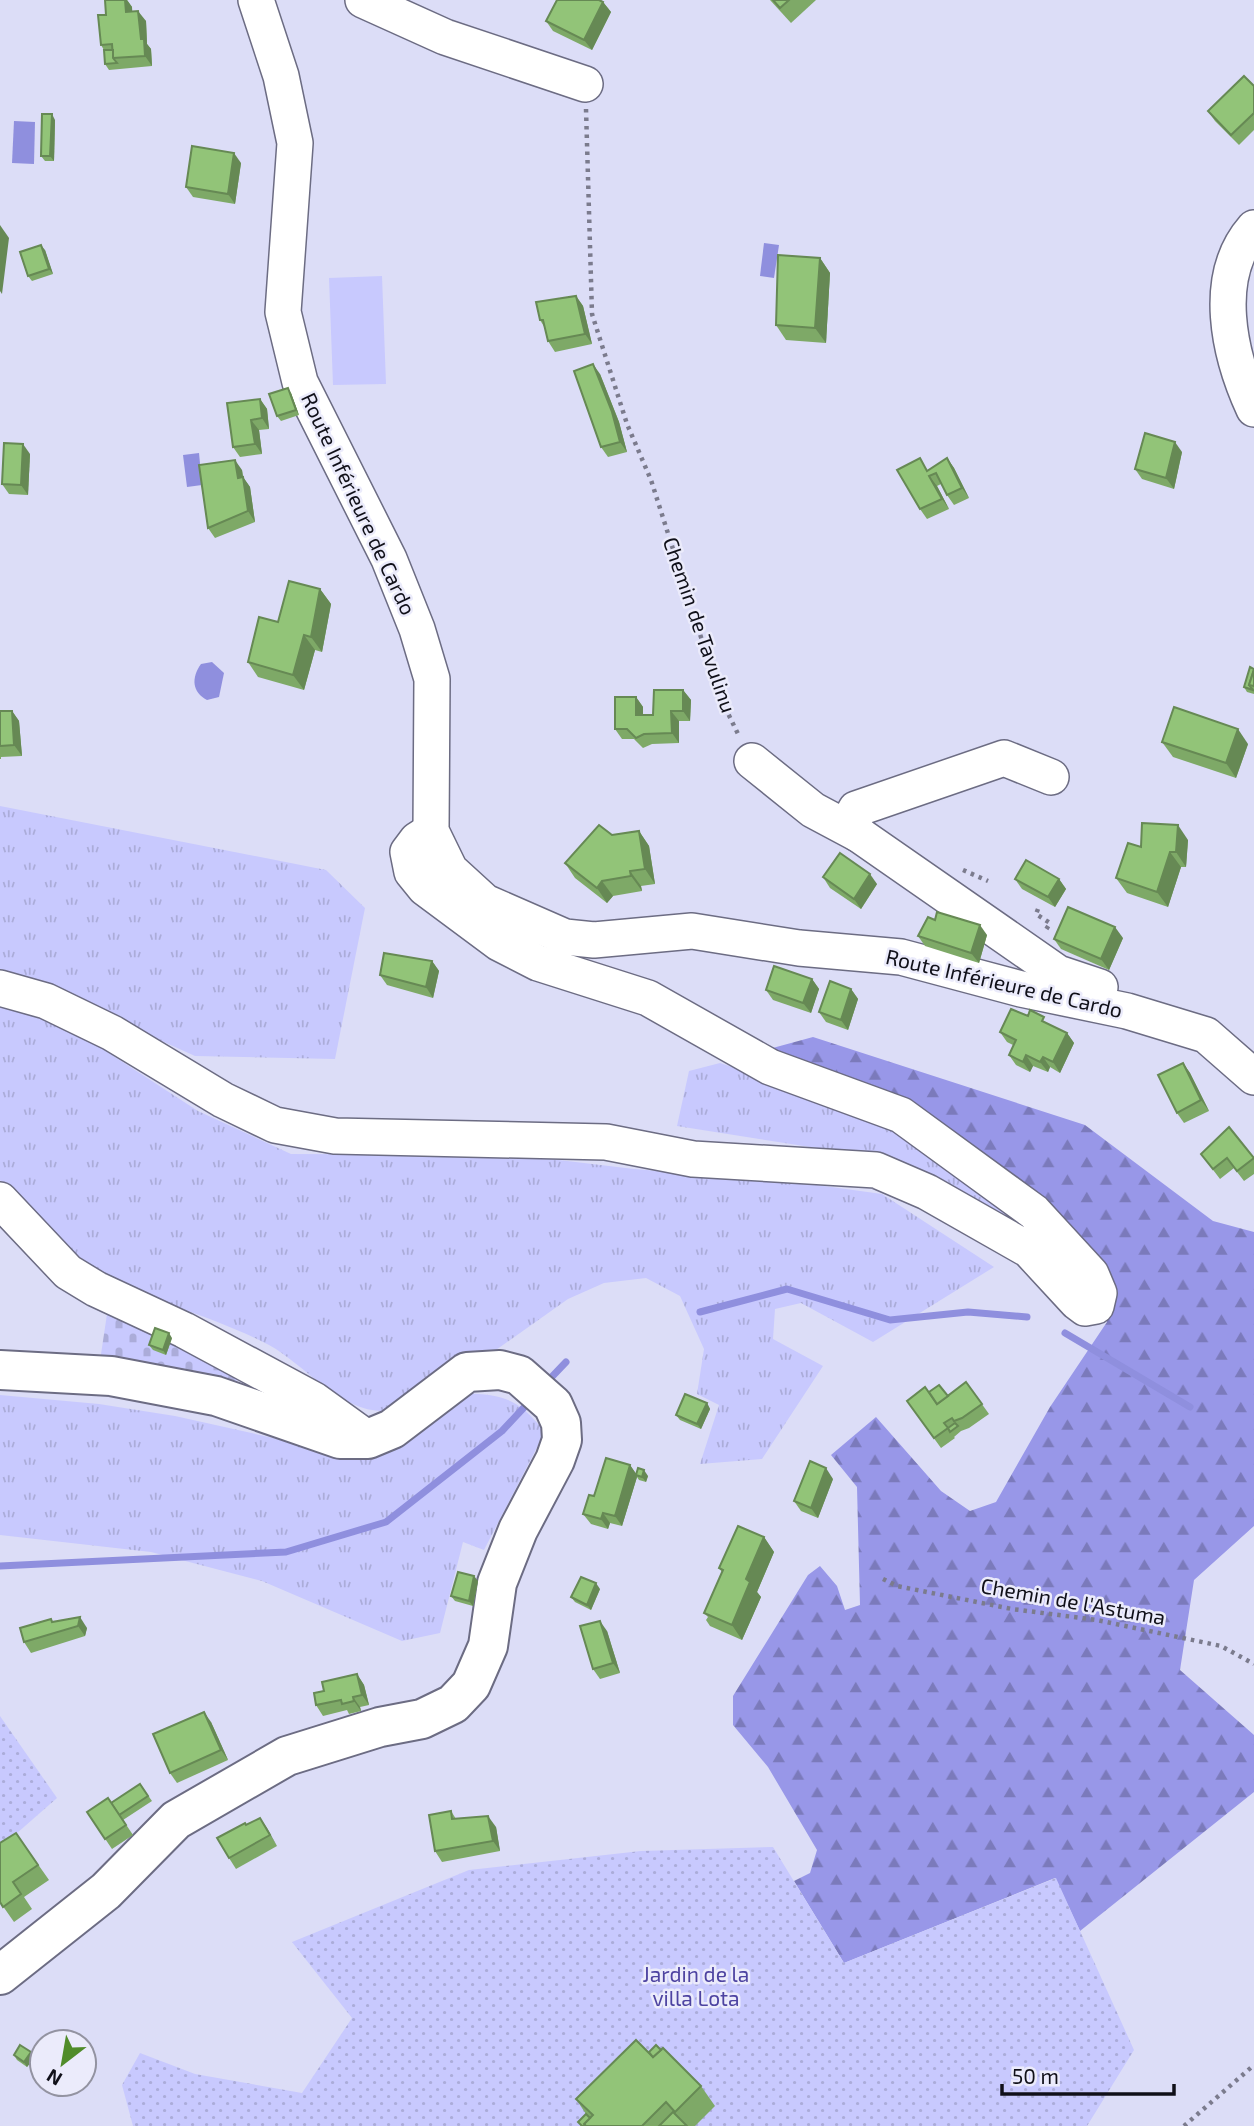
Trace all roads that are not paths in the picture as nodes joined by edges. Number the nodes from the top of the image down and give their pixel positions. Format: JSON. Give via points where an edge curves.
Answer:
{"nodes":[{"id":1,"x":256,"y":0,"type":"edge"},
{"id":2,"x":363,"y":0,"type":"edge"},
{"id":3,"x":585,"y":84,"type":"road end"},
{"id":4,"x":1254,"y":228,"type":"edge"},
{"id":5,"x":1254,"y":409,"type":"edge"},
{"id":6,"x":752,"y":761,"type":"road end"},
{"id":7,"x":1051,"y":777,"type":"dead end"},
{"id":8,"x":431,"y":831,"type":"junction"},
{"id":9,"x":858,"y":834,"type":"junction"},
{"id":10,"x":0,"y":988,"type":"edge"},
{"id":11,"x":1127,"y":1011,"type":"junction"},
{"id":12,"x":1254,"y":1077,"type":"edge"},
{"id":13,"x":0,"y":1200,"type":"edge"},
{"id":14,"x":0,"y":1370,"type":"edge"},
{"id":15,"x":368,"y":1438,"type":"junction"},
{"id":16,"x":0,"y":1975,"type":"edge"}],
"edges":[{"from":1,"to":8,"type":"street","name":"Route Inférieure de Cardo","via":[[281,76],[295,143],[283,312],[300,382],[418,629],[432,679]]},
{"from":2,"to":3,"type":"street","via":[[445,37]]},
{"from":4,"to":5,"type":"street","via":[[1245,238],[1228,281],[1228,326]]},
{"from":6,"to":9,"type":"street","via":[[813,810]]},
{"from":7,"to":9,"type":"street","via":[[1004,758],[856,809],[851,818]]},
{"from":8,"to":10,"type":"street","via":[[408,852],[412,872],[425,888],[499,943],[538,963],[648,998],[770,1067],[901,1115],[1034,1212],[1091,1274],[1100,1293],[1096,1306],[1085,1308],[1077,1302],[1029,1250],[927,1192],[876,1170],[693,1159],[606,1142],[335,1136],[275,1125],[90,1022],[46,1001]]},
{"from":8,"to":11,"type":"street","name":"Route Inférieure de Cardo","via":[[450,870],[485,902],[565,937],[594,940],[692,930],[799,948],[901,957]]},
{"from":9,"to":11,"type":"street","via":[[1058,974],[1113,992]]},
{"from":11,"to":12,"type":"street","name":"Route Inférieure de Cardo","via":[[1206,1035]]},
{"from":13,"to":15,"type":"street","via":[[68,1272],[314,1400]]},
{"from":14,"to":15,"type":"main road","via":[[111,1376],[216,1396],[340,1439]]},
{"from":15,"to":16,"type":"main road","via":[[392,1429],[467,1372],[500,1370],[519,1375],[553,1405],[561,1423],[562,1440],[555,1460],[518,1530],[497,1583],[488,1646],[471,1685],[453,1704],[422,1719],[287,1756],[176,1820],[106,1891]]}]}
